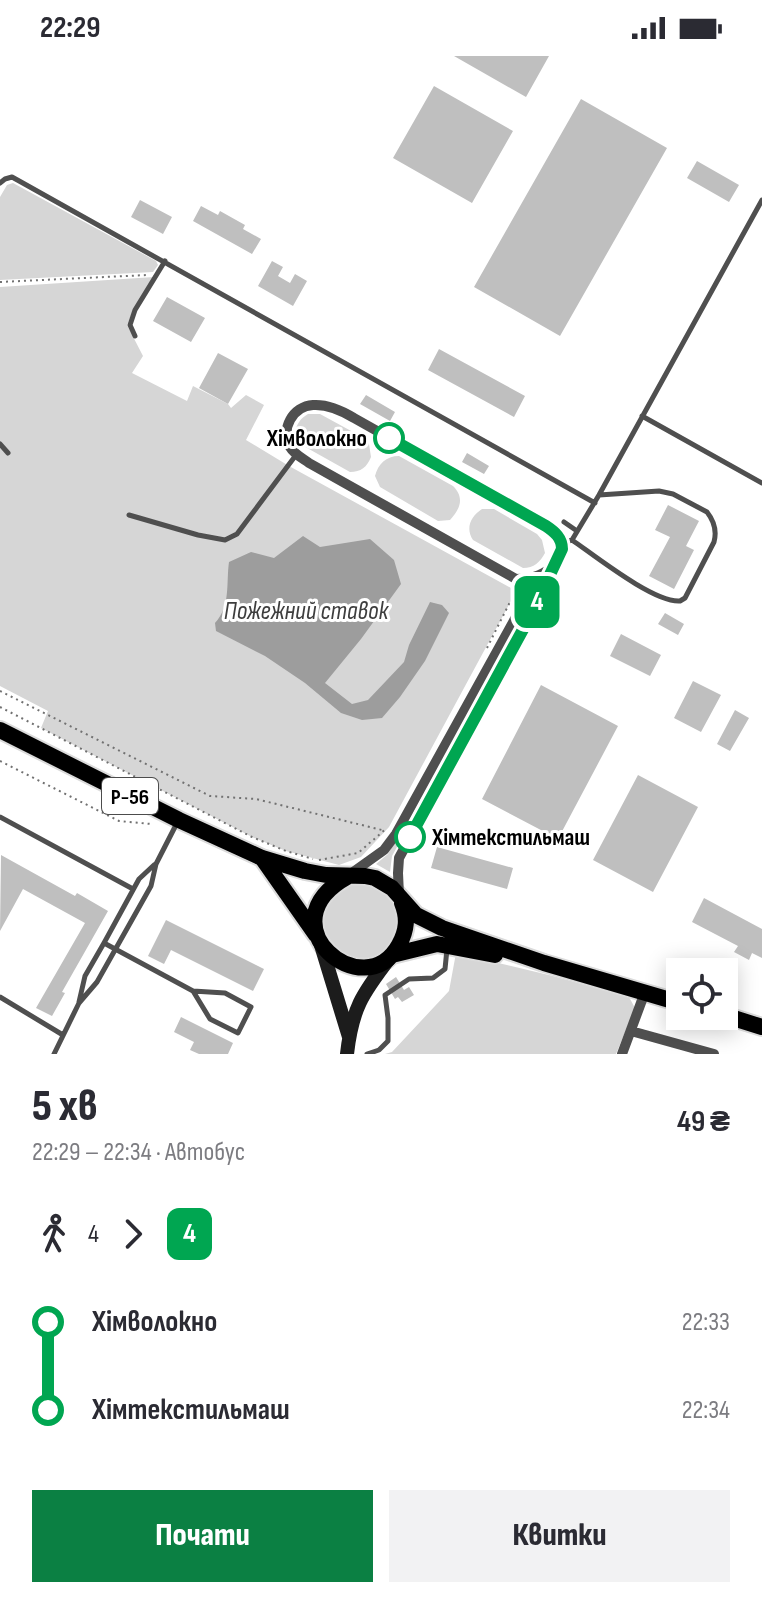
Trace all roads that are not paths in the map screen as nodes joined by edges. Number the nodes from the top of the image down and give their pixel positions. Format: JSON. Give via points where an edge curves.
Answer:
{"nodes":[{"id":1,"x":0,"y":183,"type":"edge"},
{"id":2,"x":762,"y":200,"type":"edge"},
{"id":3,"x":165,"y":261,"type":"junction"},
{"id":4,"x":135,"y":336,"type":"dead end"},
{"id":5,"x":642,"y":416,"type":"junction"},
{"id":6,"x":0,"y":444,"type":"edge"},
{"id":7,"x":8,"y":453,"type":"dead end"},
{"id":8,"x":297,"y":455,"type":"junction"},
{"id":9,"x":762,"y":483,"type":"edge"},
{"id":10,"x":599,"y":495,"type":"junction"},
{"id":11,"x":595,"y":503,"type":"junction"},
{"id":12,"x":129,"y":515,"type":"dead end"},
{"id":13,"x":564,"y":522,"type":"dead end"},
{"id":14,"x":577,"y":531,"type":"junction"},
{"id":15,"x":567,"y":542,"type":"junction"},
{"id":16,"x":554,"y":566,"type":"junction"},
{"id":17,"x":516,"y":579,"type":"junction"},
{"id":18,"x":0,"y":730,"type":"edge"},
{"id":19,"x":0,"y":817,"type":"edge"},
{"id":20,"x":179,"y":820,"type":"junction"},
{"id":21,"x":262,"y":858,"type":"junction"},
{"id":22,"x":156,"y":864,"type":"junction"},
{"id":23,"x":348,"y":876,"type":"junction"},
{"id":24,"x":133,"y":890,"type":"junction"},
{"id":25,"x":399,"y":897,"type":"junction"},
{"id":26,"x":320,"y":942,"type":"junction"},
{"id":27,"x":104,"y":943,"type":"junction"},
{"id":28,"x":448,"y":946,"type":"junction"},
{"id":29,"x":115,"y":949,"type":"junction"},
{"id":30,"x":392,"y":955,"type":"junction"},
{"id":31,"x":544,"y":963,"type":"junction"},
{"id":32,"x":193,"y":991,"type":"junction"},
{"id":33,"x":645,"y":992,"type":"junction"},
{"id":34,"x":0,"y":997,"type":"edge"},
{"id":35,"x":666,"y":999,"type":"edge"},
{"id":36,"x":79,"y":1003,"type":"junction"},
{"id":37,"x":738,"y":1019,"type":"edge"},
{"id":38,"x":762,"y":1027,"type":"edge"},
{"id":39,"x":631,"y":1031,"type":"junction"},
{"id":40,"x":63,"y":1035,"type":"junction"},
{"id":41,"x":349,"y":1038,"type":"junction"},
{"id":42,"x":54,"y":1054,"type":"edge"},
{"id":43,"x":347,"y":1054,"type":"edge"},
{"id":44,"x":367,"y":1054,"type":"edge"},
{"id":45,"x":622,"y":1054,"type":"edge"},
{"id":46,"x":714,"y":1054,"type":"edge"}],
"edges":[{"from":1,"to":3,"type":"lane","via":[[12,177]]},
{"from":2,"to":5,"type":"lane"},
{"from":3,"to":4,"type":"lane","via":[[135,310],[130,325]]},
{"from":3,"to":11,"type":"lane"},
{"from":5,"to":9,"type":"lane"},
{"from":5,"to":10,"type":"lane"},
{"from":6,"to":7,"type":"lane"},
{"from":8,"to":12,"type":"lane","via":[[237,534],[225,540]]},
{"from":8,"to":15,"type":"street","via":[[287,439],[294,413],[314,405],[339,410]]},
{"from":8,"to":17,"type":"street"},
{"from":10,"to":11,"type":"lane"},
{"from":10,"to":15,"type":"lane","via":[[659,491],[707,512],[714,542],[685,598],[667,600]]},
{"from":11,"to":14,"type":"lane"},
{"from":13,"to":14,"type":"lane"},
{"from":14,"to":15,"type":"lane"},
{"from":15,"to":16,"type":"street"},
{"from":16,"to":17,"type":"street","via":[[540,576]]},
{"from":16,"to":25,"type":"street","via":[[399,858]]},
{"from":17,"to":23,"type":"street","via":[[522,606],[396,834],[384,850]]},
{"from":18,"to":20,"type":"main road","number":"Р-56"},
{"from":19,"to":24,"type":"lane"},
{"from":20,"to":21,"type":"main road","number":"Р-56"},
{"from":20,"to":22,"type":"lane"},
{"from":21,"to":23,"type":"main road","number":"Р-56"},
{"from":21,"to":26,"type":"main road","number":"Р-56"},
{"from":22,"to":24,"type":"lane"},
{"from":22,"to":29,"type":"lane","via":[[151,886]]},
{"from":23,"to":25,"type":"main road","number":"Р-56","via":[[375,878]]},
{"from":23,"to":26,"type":"main road","via":[[332,885],[316,907]]},
{"from":24,"to":27,"type":"lane"},
{"from":25,"to":30,"type":"main road","via":[[407,923]]},
{"from":25,"to":31,"type":"main road","number":"Р-56","via":[[416,915],[442,928]]},
{"from":26,"to":30,"type":"main road","number":"Р-56","via":[[329,955],[349,965],[373,965]]},
{"from":26,"to":41,"type":"main road"},
{"from":27,"to":29,"type":"lane"},
{"from":27,"to":36,"type":"lane","via":[[85,976]]},
{"from":28,"to":30,"type":"main road","number":"Р-56"},
{"from":28,"to":31,"type":"main road","number":"Р-56"},
{"from":28,"to":44,"type":"lane","via":[[445,969],[433,978],[409,979],[385,995],[388,1041]]},
{"from":29,"to":32,"type":"lane"},
{"from":29,"to":36,"type":"lane"},
{"from":30,"to":41,"type":"main road","via":[[365,990]]},
{"from":31,"to":33,"type":"main road","number":"Р-56"},
{"from":32,"to":32,"type":"lane","via":[[225,993],[251,1007],[238,1033],[210,1019]]},
{"from":33,"to":35,"type":"main road","number":"Р-56"},
{"from":33,"to":39,"type":"street"},
{"from":34,"to":40,"type":"lane"},
{"from":36,"to":40,"type":"lane"},
{"from":37,"to":38,"type":"main road"},
{"from":39,"to":45,"type":"street"},
{"from":39,"to":46,"type":"street"},
{"from":40,"to":42,"type":"lane"},
{"from":41,"to":43,"type":"main road"}]}
